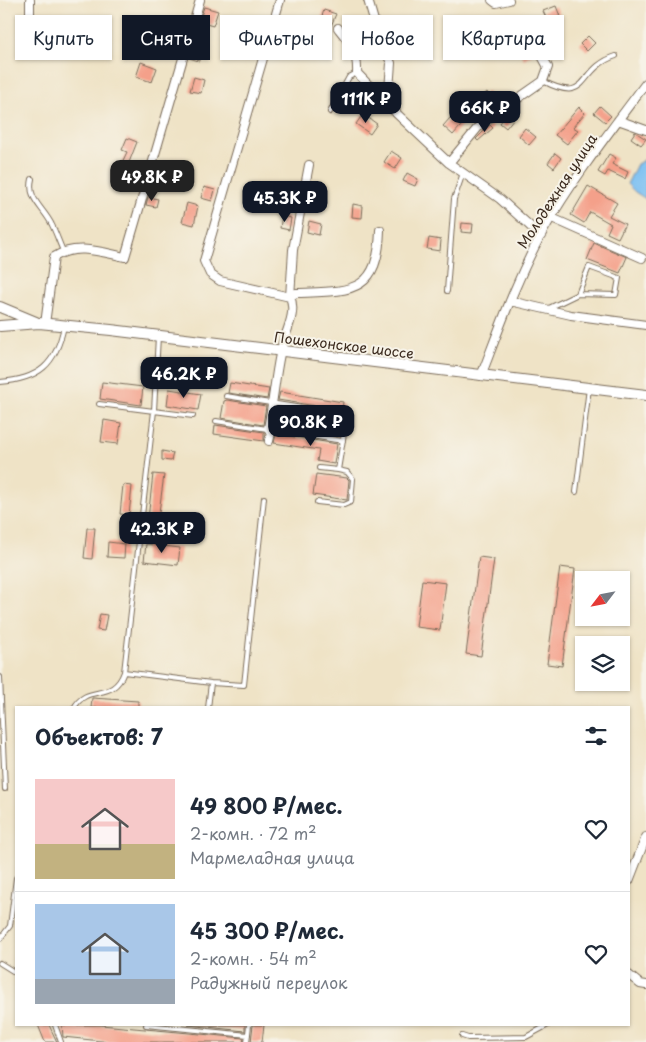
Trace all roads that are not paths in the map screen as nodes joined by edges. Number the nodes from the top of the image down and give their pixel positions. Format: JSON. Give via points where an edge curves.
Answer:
{"nodes":[{"id":1,"x":30,"y":0,"type":"edge"},
{"id":2,"x":200,"y":0,"type":"edge"},
{"id":3,"x":280,"y":0,"type":"edge"},
{"id":4,"x":368,"y":0,"type":"edge"},
{"id":5,"x":492,"y":0,"type":"edge"},
{"id":6,"x":509,"y":0,"type":"edge"},
{"id":7,"x":30,"y":15,"type":"edge"},
{"id":8,"x":338,"y":28,"type":"dead end"},
{"id":9,"x":616,"y":56,"type":"dead end"},
{"id":10,"x":544,"y":60,"type":"edge"},
{"id":11,"x":357,"y":72,"type":"junction"},
{"id":12,"x":543,"y":80,"type":"junction"},
{"id":13,"x":646,"y":83,"type":"edge"},
{"id":14,"x":330,"y":112,"type":"dead end"},
{"id":15,"x":396,"y":113,"type":"junction"},
{"id":16,"x":618,"y":120,"type":"junction"},
{"id":17,"x":646,"y":130,"type":"edge"},
{"id":18,"x":449,"y":163,"type":"junction"},
{"id":19,"x":309,"y":165,"type":"dead end"},
{"id":20,"x":463,"y":173,"type":"junction"},
{"id":21,"x":32,"y":179,"type":"dead end"},
{"id":22,"x":552,"y":218,"type":"junction"},
{"id":23,"x":380,"y":230,"type":"dead end"},
{"id":24,"x":540,"y":236,"type":"junction"},
{"id":25,"x":63,"y":251,"type":"junction"},
{"id":26,"x":642,"y":258,"type":"dead end"},
{"id":27,"x":447,"y":291,"type":"dead end"},
{"id":28,"x":578,"y":294,"type":"junction"},
{"id":29,"x":290,"y":297,"type":"junction"},
{"id":30,"x":510,"y":301,"type":"junction"},
{"id":31,"x":0,"y":308,"type":"edge"},
{"id":32,"x":545,"y":310,"type":"junction"},
{"id":33,"x":42,"y":323,"type":"junction"},
{"id":34,"x":646,"y":325,"type":"edge"},
{"id":35,"x":0,"y":326,"type":"edge"},
{"id":36,"x":64,"y":326,"type":"junction"},
{"id":37,"x":158,"y":336,"type":"junction"},
{"id":38,"x":280,"y":352,"type":"junction"},
{"id":39,"x":481,"y":376,"type":"junction"},
{"id":40,"x":0,"y":382,"type":"edge"},
{"id":41,"x":589,"y":388,"type":"junction"},
{"id":42,"x":226,"y":396,"type":"dead end"},
{"id":43,"x":646,"y":396,"type":"edge"},
{"id":44,"x":273,"y":403,"type":"junction"},
{"id":45,"x":99,"y":404,"type":"dead end"},
{"id":46,"x":154,"y":411,"type":"junction"},
{"id":47,"x":193,"y":416,"type":"dead end"},
{"id":48,"x":216,"y":421,"type":"dead end"},
{"id":49,"x":268,"y":428,"type":"junction"},
{"id":50,"x":269,"y":440,"type":"dead end"},
{"id":51,"x":343,"y":441,"type":"junction"},
{"id":52,"x":319,"y":468,"type":"dead end"},
{"id":53,"x":338,"y":470,"type":"junction"},
{"id":54,"x":576,"y":492,"type":"dead end"},
{"id":55,"x":264,"y":498,"type":"dead end"},
{"id":56,"x":317,"y":502,"type":"dead end"},
{"id":57,"x":124,"y":672,"type":"junction"},
{"id":58,"x":0,"y":677,"type":"edge"},
{"id":59,"x":210,"y":684,"type":"junction"},
{"id":60,"x":76,"y":706,"type":"edge"},
{"id":61,"x":208,"y":706,"type":"edge"},
{"id":62,"x":5,"y":789,"type":"dead end"},
{"id":63,"x":646,"y":837,"type":"edge"},
{"id":64,"x":630,"y":879,"type":"edge"},
{"id":65,"x":15,"y":886,"type":"edge"},
{"id":66,"x":0,"y":940,"type":"edge"},
{"id":67,"x":0,"y":963,"type":"edge"},
{"id":68,"x":15,"y":972,"type":"edge"},
{"id":69,"x":630,"y":976,"type":"edge"},
{"id":70,"x":646,"y":985,"type":"edge"},
{"id":71,"x":55,"y":1026,"type":"edge"},
{"id":72,"x":156,"y":1026,"type":"edge"},
{"id":73,"x":249,"y":1026,"type":"edge"},
{"id":74,"x":546,"y":1026,"type":"edge"},
{"id":75,"x":248,"y":1035,"type":"junction"},
{"id":76,"x":462,"y":1036,"type":"dead end"},
{"id":77,"x":526,"y":1039,"type":"edge"},
{"id":78,"x":61,"y":1042,"type":"edge"},
{"id":79,"x":247,"y":1042,"type":"edge"}],
"edges":[{"from":1,"to":7,"type":"street"},
{"from":2,"to":25,"type":"street","via":[[125,257],[81,248]]},
{"from":3,"to":29,"type":"street","via":[[204,261],[210,274],[220,281]]},
{"from":4,"to":15,"type":"street","via":[[391,63],[389,90]]},
{"from":5,"to":6,"type":"street","via":[[496,3]]},
{"from":8,"to":11,"type":"street","via":[[354,48]]},
{"from":9,"to":12,"type":"lane","via":[[596,66],[571,91]]},
{"from":10,"to":12,"type":"street","via":[[548,67]]},
{"from":11,"to":14,"type":"lane"},
{"from":11,"to":15,"type":"street"},
{"from":12,"to":18,"type":"street","via":[[480,124]]},
{"from":13,"to":16,"type":"street","name":"Молодежная улица"},
{"from":15,"to":18,"type":"street"},
{"from":16,"to":17,"type":"street"},
{"from":16,"to":22,"type":"street","name":"Молодежная улица"},
{"from":18,"to":20,"type":"street"},
{"from":19,"to":29,"type":"street","via":[[293,250]]},
{"from":20,"to":24,"type":"street","via":[[500,199]]},
{"from":20,"to":27,"type":"lane","via":[[454,199]]},
{"from":21,"to":25,"type":"lane","via":[[30,187],[34,198],[52,223]]},
{"from":22,"to":24,"type":"street","name":"Молодежная улица"},
{"from":22,"to":26,"type":"street"},
{"from":23,"to":29,"type":"street","via":[[370,276],[365,282],[342,291],[296,293]]},
{"from":24,"to":30,"type":"street","name":"Молодежная улица"},
{"from":25,"to":33,"type":"street","via":[[54,256]]},
{"from":28,"to":28,"type":"lane","via":[[589,267],[619,278],[616,295]]},
{"from":28,"to":32,"type":"lane"},
{"from":29,"to":38,"type":"street","via":[[289,323]]},
{"from":30,"to":32,"type":"street"},
{"from":30,"to":39,"type":"street","name":"Молодежная улица"},
{"from":31,"to":33,"type":"street"},
{"from":32,"to":34,"type":"street"},
{"from":33,"to":35,"type":"street"},
{"from":33,"to":36,"type":"street","name":"Пошехонское шоссе"},
{"from":36,"to":37,"type":"street","name":"Пошехонское шоссе"},
{"from":36,"to":40,"type":"lane","via":[[53,358],[40,372],[21,381]]},
{"from":37,"to":38,"type":"street","name":"Пошехонское шоссе"},
{"from":37,"to":46,"type":"lane"},
{"from":38,"to":39,"type":"street","name":"Пошехонское шоссе"},
{"from":38,"to":44,"type":"street"},
{"from":39,"to":41,"type":"street","name":"Пошехонское шоссе"},
{"from":41,"to":43,"type":"street","name":"Пошехонское шоссе"},
{"from":41,"to":54,"type":"lane"},
{"from":42,"to":44,"type":"lane"},
{"from":44,"to":49,"type":"street"},
{"from":44,"to":51,"type":"lane","via":[[347,416]]},
{"from":45,"to":46,"type":"lane"},
{"from":46,"to":47,"type":"lane"},
{"from":46,"to":57,"type":"lane"},
{"from":48,"to":49,"type":"lane"},
{"from":49,"to":50,"type":"street","via":[[271,433]]},
{"from":49,"to":51,"type":"lane"},
{"from":51,"to":53,"type":"lane"},
{"from":52,"to":53,"type":"lane"},
{"from":53,"to":56,"type":"lane","via":[[347,472],[353,479],[350,502],[344,505]]},
{"from":55,"to":59,"type":"lane","via":[[244,685]]},
{"from":57,"to":59,"type":"lane"},
{"from":57,"to":60,"type":"lane","via":[[113,689],[84,696]]},
{"from":58,"to":62,"type":"lane"},
{"from":59,"to":61,"type":"lane"},
{"from":63,"to":64,"type":"street"},
{"from":65,"to":66,"type":"lane","via":[[10,926]]},
{"from":67,"to":68,"type":"lane"},
{"from":69,"to":70,"type":"street"},
{"from":71,"to":78,"type":"lane"},
{"from":72,"to":75,"type":"lane"},
{"from":73,"to":75,"type":"lane"},
{"from":74,"to":77,"type":"lane"},
{"from":75,"to":79,"type":"lane"},
{"from":76,"to":77,"type":"lane"}]}
